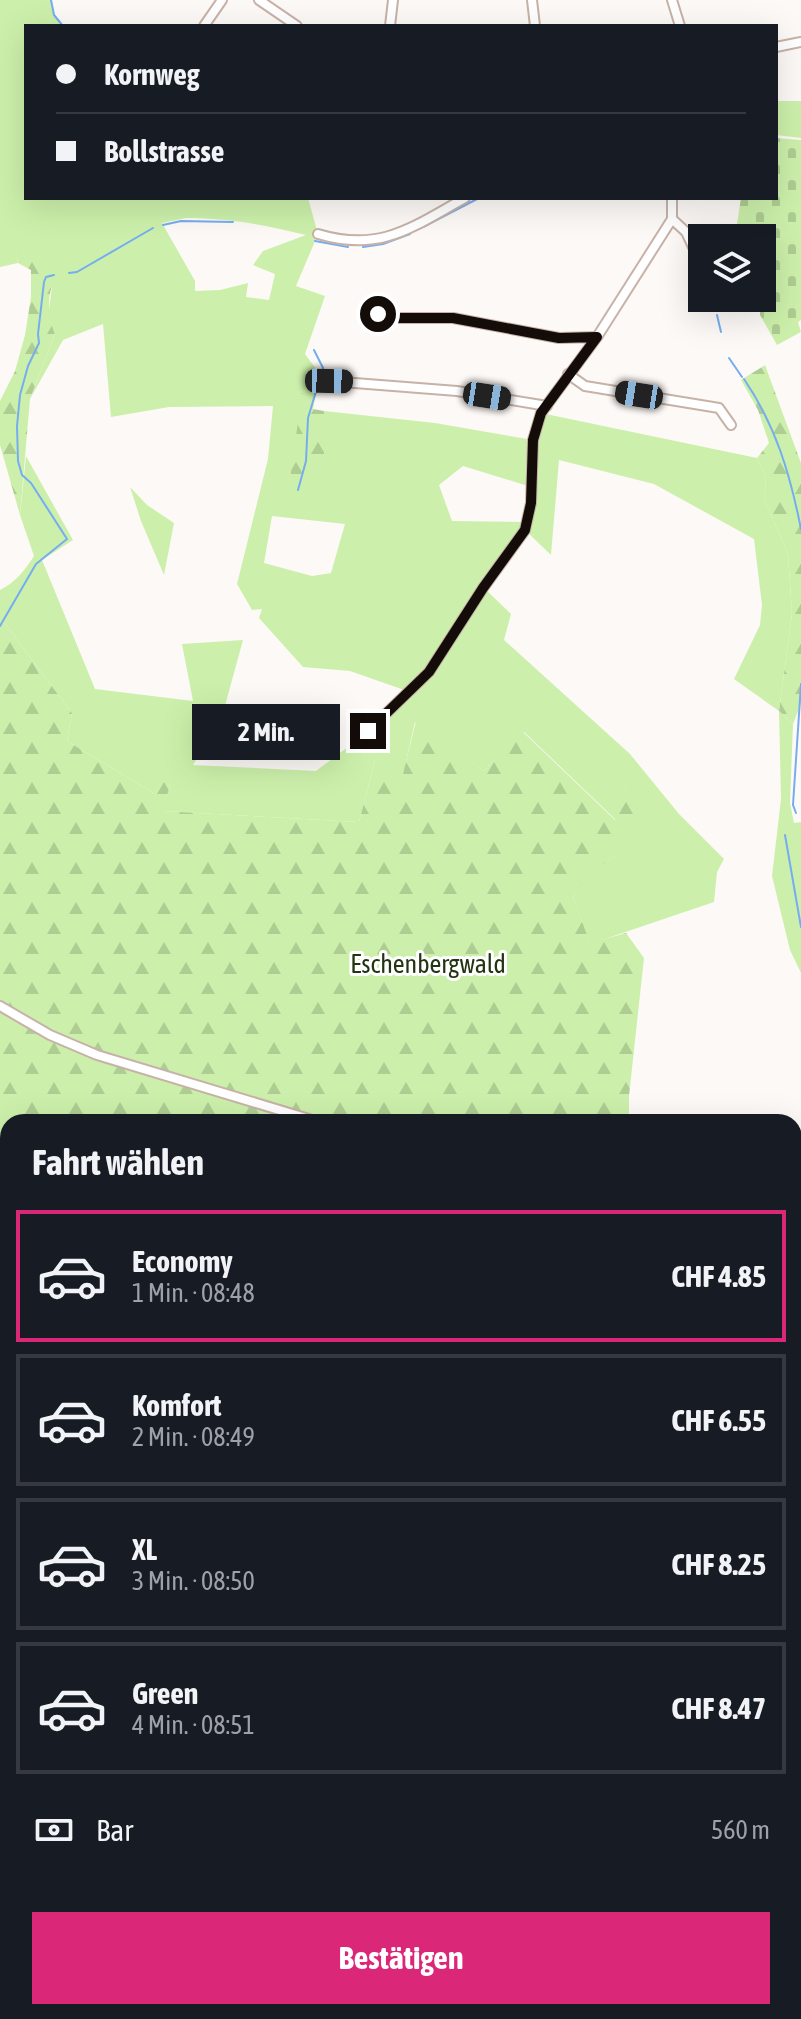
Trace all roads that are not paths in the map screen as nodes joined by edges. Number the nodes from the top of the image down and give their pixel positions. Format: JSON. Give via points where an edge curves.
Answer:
{"nodes":[{"id":1,"x":222,"y":0,"type":"edge"},
{"id":2,"x":259,"y":0,"type":"edge"},
{"id":3,"x":393,"y":0,"type":"edge"},
{"id":4,"x":532,"y":0,"type":"edge"},
{"id":5,"x":672,"y":0,"type":"edge"},
{"id":6,"x":205,"y":24,"type":"edge"},
{"id":7,"x":294,"y":24,"type":"edge"},
{"id":8,"x":390,"y":24,"type":"edge"},
{"id":9,"x":535,"y":24,"type":"edge"},
{"id":10,"x":679,"y":24,"type":"edge"},
{"id":11,"x":801,"y":42,"type":"edge"},
{"id":12,"x":778,"y":47,"type":"edge"},
{"id":13,"x":461,"y":200,"type":"edge"},
{"id":14,"x":672,"y":200,"type":"edge"},
{"id":15,"x":672,"y":219,"type":"junction"},
{"id":16,"x":318,"y":234,"type":"dead end"},
{"id":17,"x":688,"y":236,"type":"edge"},
{"id":18,"x":378,"y":314,"type":"dead end"},
{"id":19,"x":597,"y":337,"type":"junction"},
{"id":20,"x":568,"y":374,"type":"junction"},
{"id":21,"x":329,"y":381,"type":"dead end"},
{"id":22,"x":547,"y":406,"type":"junction"},
{"id":23,"x":731,"y":425,"type":"dead end"},
{"id":24,"x":368,"y":731,"type":"dead end"},
{"id":25,"x":2,"y":1007,"type":"edge"},
{"id":26,"x":292,"y":1114,"type":"edge"}],
"edges":[{"from":1,"to":6,"type":"street"},
{"from":2,"to":7,"type":"street"},
{"from":3,"to":8,"type":"street"},
{"from":4,"to":9,"type":"street"},
{"from":5,"to":10,"type":"street"},
{"from":11,"to":12,"type":"street"},
{"from":13,"to":16,"type":"street","via":[[392,238],[350,242]]},
{"from":14,"to":15,"type":"street"},
{"from":15,"to":17,"type":"street"},
{"from":15,"to":19,"type":"street"},
{"from":18,"to":19,"type":"street","via":[[453,318],[559,338]]},
{"from":19,"to":20,"type":"street"},
{"from":20,"to":22,"type":"street"},
{"from":20,"to":23,"type":"street","via":[[585,386],[719,408]]},
{"from":21,"to":22,"type":"street","via":[[457,391]]},
{"from":22,"to":24,"type":"street","via":[[533,440],[525,530],[429,672]]},
{"from":25,"to":26,"type":"street","via":[[97,1055]]}]}
